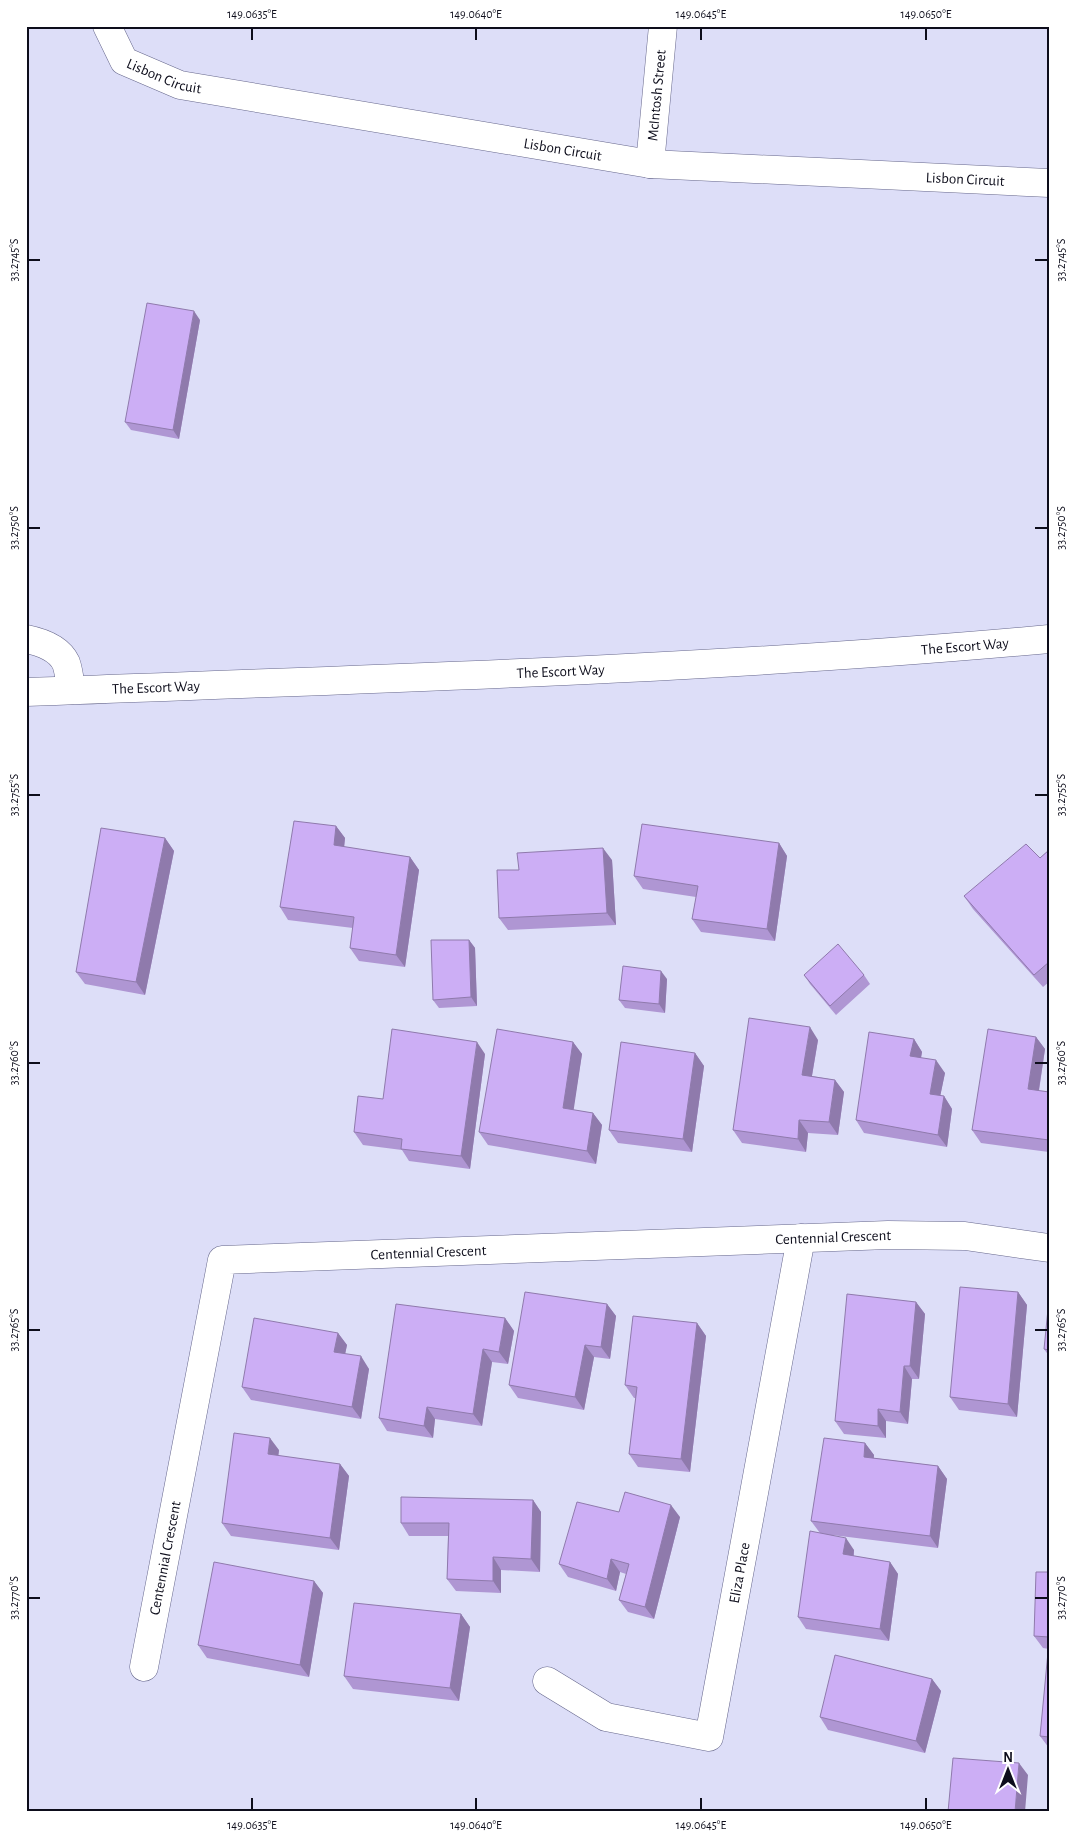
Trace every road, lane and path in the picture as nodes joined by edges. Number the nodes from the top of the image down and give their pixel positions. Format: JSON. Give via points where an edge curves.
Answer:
{"nodes":[{"id":1,"x":107,"y":26,"type":"edge"},
{"id":2,"x":662,"y":26,"type":"edge"},
{"id":3,"x":650,"y":164,"type":"junction"},
{"id":4,"x":1049,"y":183,"type":"edge"},
{"id":5,"x":26,"y":639,"type":"edge"},
{"id":6,"x":1049,"y":639,"type":"edge"},
{"id":7,"x":71,"y":690,"type":"junction"},
{"id":8,"x":26,"y":692,"type":"edge"},
{"id":9,"x":801,"y":1238,"type":"junction"},
{"id":10,"x":1049,"y":1248,"type":"edge"},
{"id":11,"x":144,"y":1666,"type":"dead end"},
{"id":12,"x":547,"y":1682,"type":"dead end"}],
"edges":[{"from":1,"to":3,"type":"street","name":"Lisbon Circuit","via":[[124,61],[180,85]]},
{"from":2,"to":3,"type":"street","name":"McIntosh Street"},
{"from":3,"to":4,"type":"street","name":"Lisbon Circuit"},
{"from":5,"to":7,"type":"street","via":[[49,646],[62,658]]},
{"from":6,"to":7,"type":"street","name":"The Escort Way","via":[[634,667]]},
{"from":7,"to":8,"type":"street","name":"The Escort Way"},
{"from":9,"to":10,"type":"street","name":"Centennial Crescent","via":[[965,1236]]},
{"from":9,"to":11,"type":"street","name":"Centennial Crescent","via":[[222,1260]]},
{"from":9,"to":12,"type":"street","name":"Eliza Place","via":[[709,1737],[606,1717]]}]}
